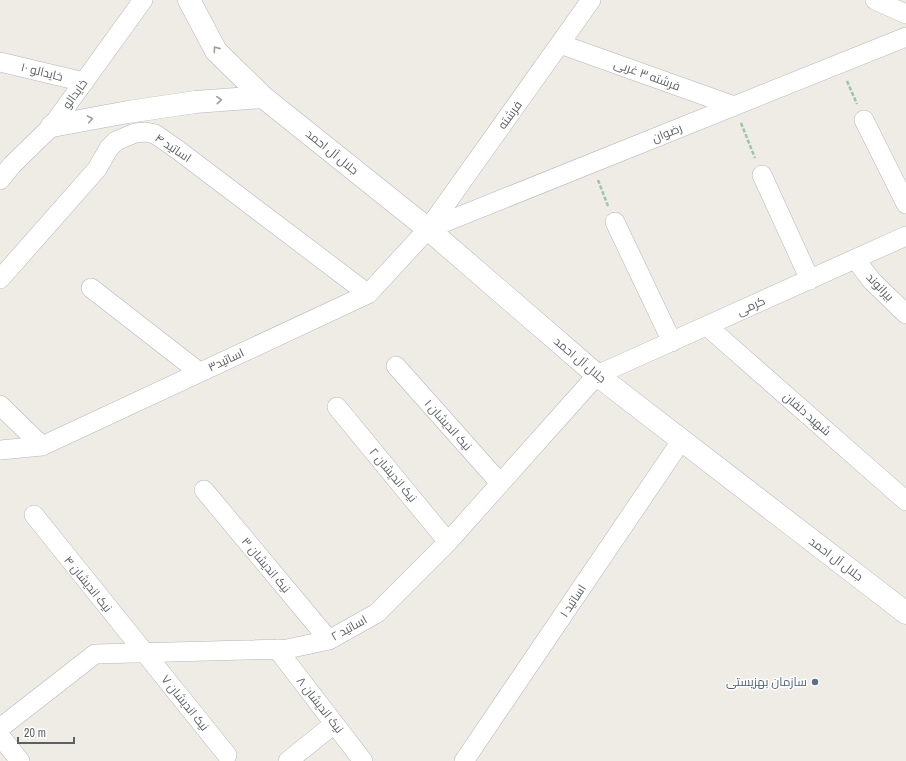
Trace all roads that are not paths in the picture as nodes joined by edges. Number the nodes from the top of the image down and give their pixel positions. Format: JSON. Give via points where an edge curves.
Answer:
{"nodes":[{"id":1,"x":142,"y":0,"type":"edge"},
{"id":2,"x":188,"y":0,"type":"edge"},
{"id":3,"x":591,"y":0,"type":"edge"},
{"id":4,"x":876,"y":0,"type":"edge"},
{"id":5,"x":906,"y":14,"type":"edge"},
{"id":6,"x":906,"y":37,"type":"edge"},
{"id":7,"x":560,"y":44,"type":"junction"},
{"id":8,"x":0,"y":62,"type":"edge"},
{"id":9,"x":84,"y":82,"type":"junction"},
{"id":10,"x":263,"y":97,"type":"junction"},
{"id":11,"x":734,"y":106,"type":"junction"},
{"id":12,"x":864,"y":120,"type":"road end"},
{"id":13,"x":52,"y":126,"type":"junction"},
{"id":14,"x":6,"y":163,"type":"edge"},
{"id":15,"x":762,"y":175,"type":"road end"},
{"id":16,"x":0,"y":180,"type":"edge"},
{"id":17,"x":906,"y":204,"type":"edge"},
{"id":18,"x":615,"y":222,"type":"road end"},
{"id":19,"x":428,"y":229,"type":"junction"},
{"id":20,"x":906,"y":236,"type":"edge"},
{"id":21,"x":855,"y":259,"type":"junction"},
{"id":22,"x":0,"y":279,"type":"edge"},
{"id":23,"x":810,"y":280,"type":"junction"},
{"id":24,"x":91,"y":288,"type":"dead end"},
{"id":25,"x":368,"y":294,"type":"junction"},
{"id":26,"x":906,"y":314,"type":"edge"},
{"id":27,"x":707,"y":326,"type":"junction"},
{"id":28,"x":672,"y":342,"type":"junction"},
{"id":29,"x":396,"y":366,"type":"dead end"},
{"id":30,"x":199,"y":372,"type":"junction"},
{"id":31,"x":597,"y":376,"type":"junction"},
{"id":32,"x":0,"y":405,"type":"edge"},
{"id":33,"x":337,"y":408,"type":"dead end"},
{"id":34,"x":681,"y":442,"type":"junction"},
{"id":35,"x":42,"y":446,"type":"junction"},
{"id":36,"x":0,"y":450,"type":"edge"},
{"id":37,"x":500,"y":483,"type":"junction"},
{"id":38,"x":204,"y":490,"type":"dead end"},
{"id":39,"x":906,"y":501,"type":"edge"},
{"id":40,"x":34,"y":515,"type":"dead end"},
{"id":41,"x":448,"y":542,"type":"junction"},
{"id":42,"x":906,"y":612,"type":"edge"},
{"id":43,"x":329,"y":640,"type":"junction"},
{"id":44,"x":277,"y":649,"type":"junction"},
{"id":45,"x":143,"y":652,"type":"junction"},
{"id":46,"x":334,"y":724,"type":"junction"},
{"id":47,"x":0,"y":728,"type":"edge"},
{"id":48,"x":0,"y":736,"type":"edge"},
{"id":49,"x":227,"y":754,"type":"dead end"},
{"id":50,"x":20,"y":761,"type":"edge"},
{"id":51,"x":288,"y":761,"type":"edge"},
{"id":52,"x":363,"y":761,"type":"edge"},
{"id":53,"x":464,"y":761,"type":"edge"}],
"edges":[{"from":1,"to":9,"type":"street","name":"خایدالو"},
{"from":10,"to":2,"type":"street","name":"جلال آل احمد","one_way":true,"via":[[216,51]]},
{"from":3,"to":7,"type":"street","name":"فرشته"},
{"from":4,"to":5,"type":"street"},
{"from":6,"to":11,"type":"street","name":"رضوان"},
{"from":7,"to":11,"type":"street","name":"فرشته ۳ غربی"},
{"from":7,"to":19,"type":"street","name":"فرشته"},
{"from":8,"to":9,"type":"street","name":"خایدالو ۱۰"},
{"from":9,"to":13,"type":"street","name":"خایدالو"},
{"from":13,"to":10,"type":"street","one_way":true,"via":[[188,103]]},
{"from":10,"to":19,"type":"street","name":"جلال آل احمد"},
{"from":11,"to":19,"type":"street","name":"رضوان"},
{"from":12,"to":17,"type":"street"},
{"from":13,"to":14,"type":"street","name":"خایدالو"},
{"from":14,"to":16,"type":"street","name":"خایدالو"},
{"from":15,"to":23,"type":"street"},
{"from":18,"to":28,"type":"street"},
{"from":19,"to":25,"type":"street","name":"اساتید۳"},
{"from":19,"to":31,"type":"street","name":"جلال آل احمد"},
{"from":20,"to":21,"type":"street","name":"کرمی"},
{"from":21,"to":23,"type":"street","name":"کرمی"},
{"from":21,"to":26,"type":"street","name":"بیرانوند","via":[[872,282]]},
{"from":22,"to":25,"type":"street","name":"اساتید ۴","via":[[97,169],[109,148],[126,136],[146,132],[155,134],[178,150]]},
{"from":23,"to":27,"type":"street","name":"کرمی"},
{"from":24,"to":30,"type":"street"},
{"from":25,"to":30,"type":"street","name":"اساتید۳"},
{"from":27,"to":28,"type":"street","name":"کرمی"},
{"from":27,"to":39,"type":"street","name":"شهید دلفان"},
{"from":28,"to":31,"type":"street","name":"کرمی"},
{"from":29,"to":37,"type":"street","name":"نیک اندیشان ۱"},
{"from":30,"to":35,"type":"street","name":"اساتید۳"},
{"from":31,"to":34,"type":"street","name":"جلال آل احمد"},
{"from":31,"to":37,"type":"street","name":"اساتید ۲"},
{"from":32,"to":35,"type":"street"},
{"from":33,"to":41,"type":"street","name":"نیک اندیشان ۲"},
{"from":34,"to":42,"type":"street","name":"جلال آل احمد"},
{"from":34,"to":53,"type":"street","name":"اساتید ۱"},
{"from":35,"to":36,"type":"street","name":"اساتید۳"},
{"from":37,"to":41,"type":"street","name":"اساتید ۲"},
{"from":38,"to":43,"type":"street","name":"نیک اندیشان ۳"},
{"from":40,"to":45,"type":"street","name":"نیک اندیشان ۴"},
{"from":41,"to":43,"type":"street","name":"اساتید ۲","via":[[377,612]]},
{"from":43,"to":44,"type":"street","name":"اساتید ۲"},
{"from":44,"to":45,"type":"street","name":"اساتید ۲"},
{"from":44,"to":46,"type":"street","name":"نیک اندیشان ۸"},
{"from":45,"to":47,"type":"street","name":"اساتید ۲","via":[[95,654]]},
{"from":45,"to":49,"type":"street","name":"نیک اندیشان ۷"},
{"from":46,"to":51,"type":"street"},
{"from":46,"to":52,"type":"street","name":"نیک اندیشان ۸"},
{"from":48,"to":50,"type":"street"}]}
